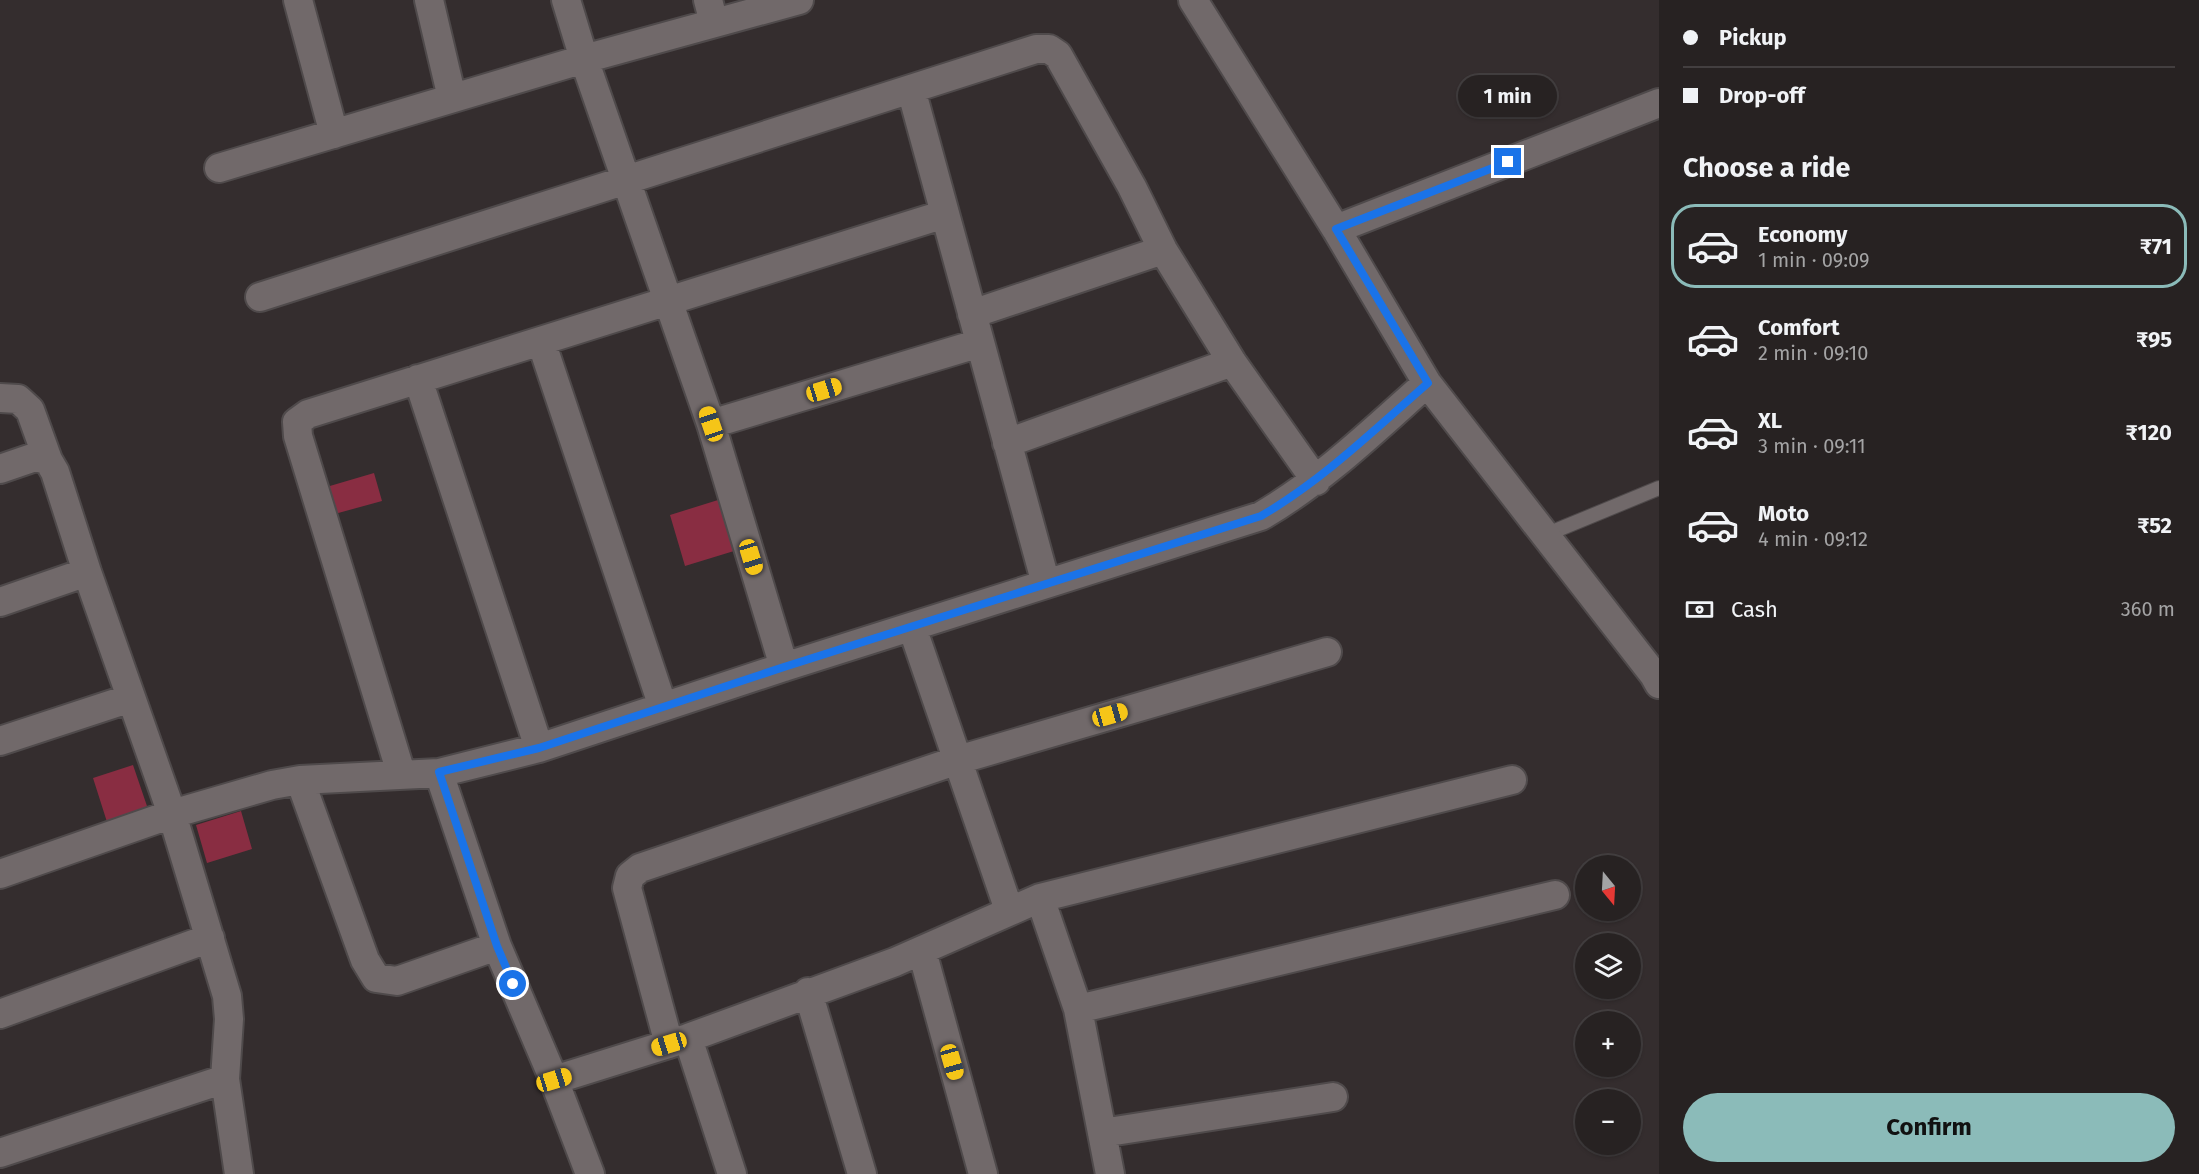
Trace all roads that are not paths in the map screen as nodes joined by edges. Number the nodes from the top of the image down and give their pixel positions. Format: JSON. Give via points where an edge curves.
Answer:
{"nodes":[{"id":1,"x":298,"y":0,"type":"edge"},
{"id":2,"x":429,"y":0,"type":"edge"},
{"id":3,"x":566,"y":0,"type":"edge"},
{"id":4,"x":800,"y":0,"type":"edge"},
{"id":5,"x":1193,"y":0,"type":"edge"},
{"id":6,"x":711,"y":12,"type":"edge"},
{"id":7,"x":584,"y":59,"type":"junction"},
{"id":8,"x":911,"y":89,"type":"junction"},
{"id":9,"x":452,"y":98,"type":"junction"},
{"id":10,"x":1659,"y":103,"type":"edge"},
{"id":11,"x":334,"y":134,"type":"junction"},
{"id":12,"x":219,"y":168,"type":"dead end"},
{"id":13,"x":627,"y":180,"type":"junction"},
{"id":14,"x":945,"y":214,"type":"junction"},
{"id":15,"x":1336,"y":229,"type":"junction"},
{"id":16,"x":1163,"y":250,"type":"junction"},
{"id":17,"x":260,"y":297,"type":"dead end"},
{"id":18,"x":669,"y":301,"type":"junction"},
{"id":19,"x":972,"y":314,"type":"junction"},
{"id":20,"x":542,"y":341,"type":"junction"},
{"id":21,"x":980,"y":343,"type":"junction"},
{"id":22,"x":1232,"y":362,"type":"junction"},
{"id":23,"x":418,"y":379,"type":"junction"},
{"id":24,"x":1428,"y":383,"type":"junction"},
{"id":25,"x":0,"y":398,"type":"edge"},
{"id":26,"x":711,"y":424,"type":"junction"},
{"id":27,"x":1007,"y":442,"type":"junction"},
{"id":28,"x":48,"y":460,"type":"junction"},
{"id":29,"x":0,"y":469,"type":"edge"},
{"id":30,"x":1316,"y":481,"type":"junction"},
{"id":31,"x":1659,"y":488,"type":"edge"},
{"id":32,"x":1545,"y":535,"type":"junction"},
{"id":33,"x":87,"y":572,"type":"junction"},
{"id":34,"x":1046,"y":584,"type":"junction"},
{"id":35,"x":0,"y":602,"type":"edge"},
{"id":36,"x":912,"y":627,"type":"junction"},
{"id":37,"x":1327,"y":652,"type":"dead end"},
{"id":38,"x":784,"y":667,"type":"junction"},
{"id":39,"x":1659,"y":684,"type":"edge"},
{"id":40,"x":131,"y":698,"type":"junction"},
{"id":41,"x":663,"y":707,"type":"junction"},
{"id":42,"x":0,"y":741,"type":"edge"},
{"id":43,"x":539,"y":748,"type":"junction"},
{"id":44,"x":957,"y":760,"type":"junction"},
{"id":45,"x":439,"y":772,"type":"junction"},
{"id":46,"x":401,"y":773,"type":"junction"},
{"id":47,"x":300,"y":780,"type":"junction"},
{"id":48,"x":1512,"y":780,"type":"dead end"},
{"id":49,"x":172,"y":814,"type":"junction"},
{"id":50,"x":0,"y":874,"type":"edge"},
{"id":51,"x":1555,"y":896,"type":"dead end"},
{"id":52,"x":1040,"y":898,"type":"junction"},
{"id":53,"x":1010,"y":910,"type":"junction"},
{"id":54,"x":210,"y":938,"type":"junction"},
{"id":55,"x":497,"y":946,"type":"junction"},
{"id":56,"x":922,"y":951,"type":"junction"},
{"id":57,"x":808,"y":993,"type":"junction"},
{"id":58,"x":1078,"y":1009,"type":"junction"},
{"id":59,"x":0,"y":1014,"type":"edge"},
{"id":60,"x":679,"y":1041,"type":"junction"},
{"id":61,"x":225,"y":1079,"type":"junction"},
{"id":62,"x":554,"y":1080,"type":"junction"},
{"id":63,"x":1333,"y":1097,"type":"dead end"},
{"id":64,"x":1102,"y":1133,"type":"junction"},
{"id":65,"x":0,"y":1153,"type":"edge"},
{"id":66,"x":240,"y":1174,"type":"edge"},
{"id":67,"x":590,"y":1174,"type":"edge"},
{"id":68,"x":732,"y":1174,"type":"edge"},
{"id":69,"x":862,"y":1174,"type":"edge"},
{"id":70,"x":983,"y":1174,"type":"edge"},
{"id":71,"x":1110,"y":1174,"type":"edge"}],
"edges":[{"from":1,"to":11,"type":"street"},
{"from":2,"to":9,"type":"street"},
{"from":3,"to":7,"type":"street"},
{"from":4,"to":6,"type":"street"},
{"from":5,"to":15,"type":"street"},
{"from":6,"to":7,"type":"street"},
{"from":7,"to":9,"type":"street"},
{"from":7,"to":13,"type":"street"},
{"from":8,"to":13,"type":"street"},
{"from":8,"to":14,"type":"street"},
{"from":8,"to":16,"type":"street","via":[[1036,49],[1049,49],[1064,65]]},
{"from":9,"to":11,"type":"street"},
{"from":10,"to":15,"type":"street"},
{"from":11,"to":12,"type":"street"},
{"from":13,"to":17,"type":"street"},
{"from":13,"to":18,"type":"street"},
{"from":14,"to":18,"type":"street"},
{"from":14,"to":19,"type":"street"},
{"from":15,"to":24,"type":"street"},
{"from":16,"to":19,"type":"street"},
{"from":16,"to":22,"type":"street"},
{"from":18,"to":20,"type":"street"},
{"from":18,"to":26,"type":"street"},
{"from":19,"to":21,"type":"street"},
{"from":20,"to":23,"type":"street"},
{"from":20,"to":41,"type":"street"},
{"from":21,"to":26,"type":"street"},
{"from":21,"to":27,"type":"street"},
{"from":22,"to":27,"type":"street"},
{"from":22,"to":30,"type":"street"},
{"from":23,"to":43,"type":"street"},
{"from":23,"to":46,"type":"street","via":[[308,414],[297,422],[298,436]]},
{"from":24,"to":30,"type":"street"},
{"from":24,"to":32,"type":"street"},
{"from":25,"to":28,"type":"street","via":[[18,399],[30,410]]},
{"from":26,"to":38,"type":"street"},
{"from":27,"to":34,"type":"street"},
{"from":28,"to":29,"type":"street","via":[[35,458]]},
{"from":28,"to":33,"type":"street"},
{"from":30,"to":34,"type":"street","via":[[1261,516]]},
{"from":31,"to":32,"type":"lane"},
{"from":32,"to":39,"type":"street"},
{"from":33,"to":35,"type":"street"},
{"from":33,"to":40,"type":"street"},
{"from":34,"to":36,"type":"street"},
{"from":36,"to":38,"type":"street"},
{"from":36,"to":44,"type":"street"},
{"from":37,"to":44,"type":"street"},
{"from":38,"to":41,"type":"street"},
{"from":40,"to":42,"type":"street"},
{"from":40,"to":49,"type":"street"},
{"from":41,"to":43,"type":"street"},
{"from":43,"to":45,"type":"street"},
{"from":44,"to":53,"type":"street"},
{"from":44,"to":60,"type":"street","via":[[640,868],[630,876],[627,888]]},
{"from":45,"to":46,"type":"street"},
{"from":45,"to":55,"type":"street"},
{"from":46,"to":47,"type":"street"},
{"from":47,"to":49,"type":"street","via":[[272,784]]},
{"from":47,"to":55,"type":"street","via":[[365,960],[376,978],[397,981]]},
{"from":48,"to":52,"type":"street"},
{"from":49,"to":50,"type":"street"},
{"from":49,"to":54,"type":"street"},
{"from":51,"to":58,"type":"street"},
{"from":52,"to":53,"type":"street"},
{"from":52,"to":58,"type":"street"},
{"from":53,"to":56,"type":"street"},
{"from":54,"to":59,"type":"street"},
{"from":54,"to":61,"type":"street","via":[[227,996]]},
{"from":55,"to":62,"type":"street"},
{"from":56,"to":57,"type":"street"},
{"from":56,"to":70,"type":"street"},
{"from":57,"to":60,"type":"street"},
{"from":57,"to":69,"type":"street"},
{"from":58,"to":64,"type":"street"},
{"from":60,"to":62,"type":"street"},
{"from":60,"to":68,"type":"street"},
{"from":61,"to":65,"type":"street"},
{"from":61,"to":66,"type":"street"},
{"from":62,"to":67,"type":"street"},
{"from":63,"to":64,"type":"street"},
{"from":64,"to":71,"type":"street"}]}
